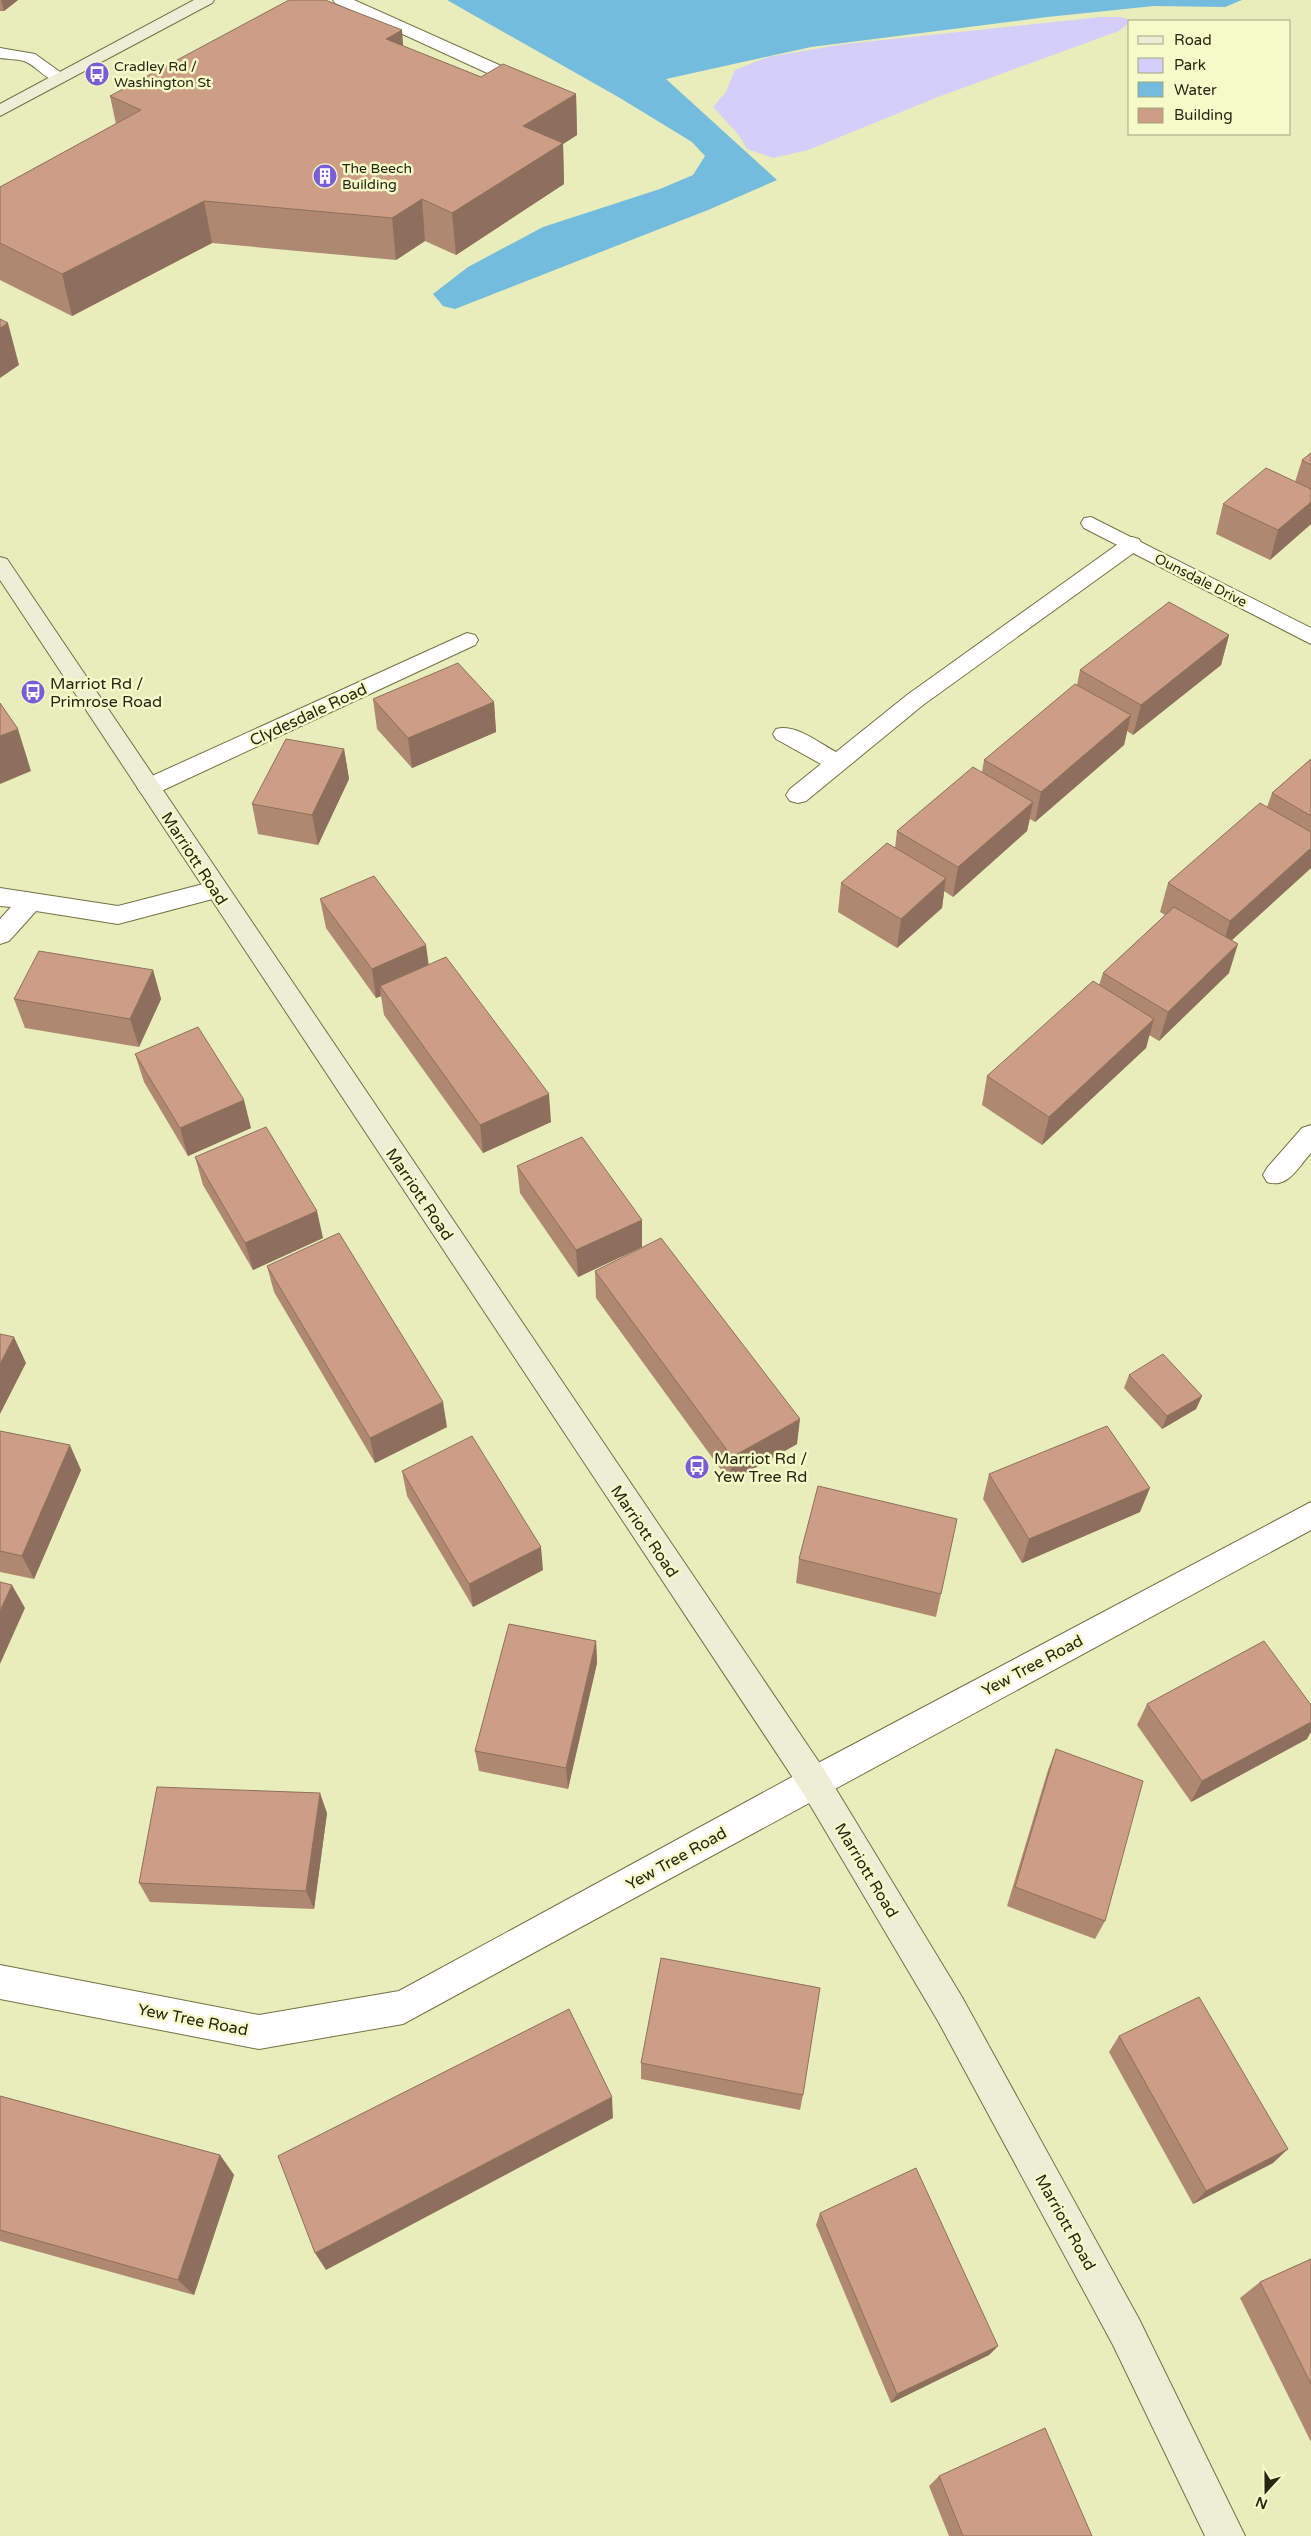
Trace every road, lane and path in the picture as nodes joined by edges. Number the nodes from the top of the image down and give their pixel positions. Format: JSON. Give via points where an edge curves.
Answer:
{"nodes":[{"id":1,"x":206,"y":0,"type":"edge"},
{"id":2,"x":341,"y":0,"type":"edge"},
{"id":3,"x":0,"y":53,"type":"edge"},
{"id":4,"x":502,"y":73,"type":"edge"},
{"id":5,"x":59,"y":77,"type":"junction"},
{"id":6,"x":0,"y":111,"type":"edge"},
{"id":7,"x":1091,"y":523,"type":"dead end"},
{"id":8,"x":1132,"y":544,"type":"junction"},
{"id":9,"x":0,"y":564,"type":"edge"},
{"id":10,"x":1311,"y":637,"type":"edge"},
{"id":11,"x":467,"y":640,"type":"dead end"},
{"id":12,"x":784,"y":734,"type":"dead end"},
{"id":13,"x":838,"y":763,"type":"junction"},
{"id":14,"x":149,"y":787,"type":"junction"},
{"id":15,"x":798,"y":795,"type":"dead end"},
{"id":16,"x":215,"y":890,"type":"junction"},
{"id":17,"x":0,"y":897,"type":"edge"},
{"id":18,"x":29,"y":903,"type":"junction"},
{"id":19,"x":0,"y":935,"type":"edge"},
{"id":20,"x":1311,"y":1135,"type":"edge"},
{"id":21,"x":1276,"y":1174,"type":"dead end"},
{"id":22,"x":1311,"y":1515,"type":"edge"},
{"id":23,"x":814,"y":1782,"type":"junction"},
{"id":24,"x":0,"y":1982,"type":"edge"},
{"id":25,"x":1225,"y":2536,"type":"edge"}],
"edges":[{"from":1,"to":5,"type":"street"},
{"from":2,"to":4,"type":"street"},
{"from":3,"to":5,"type":"street","via":[[29,57]]},
{"from":5,"to":6,"type":"street"},
{"from":7,"to":8,"type":"street","name":"Ounsdale Drive"},
{"from":8,"to":10,"type":"street","name":"Ounsdale Drive"},
{"from":8,"to":13,"type":"street","via":[[915,700]]},
{"from":9,"to":14,"type":"street","name":"Marriott Road"},
{"from":11,"to":14,"type":"street","name":"Clydesdale Road"},
{"from":12,"to":13,"type":"street"},
{"from":13,"to":15,"type":"street"},
{"from":14,"to":16,"type":"street","name":"Marriott Road"},
{"from":16,"to":18,"type":"street","via":[[118,915]]},
{"from":16,"to":23,"type":"street","name":"Marriott Road"},
{"from":17,"to":18,"type":"street"},
{"from":18,"to":19,"type":"street"},
{"from":20,"to":21,"type":"street"},
{"from":22,"to":23,"type":"street","name":"Yew Tree Road"},
{"from":23,"to":24,"type":"street","name":"Yew Tree Road","via":[[403,2008],[259,2032]]},
{"from":23,"to":25,"type":"street","name":"Marriott Road","via":[[979,2061],[1126,2332]]}]}
